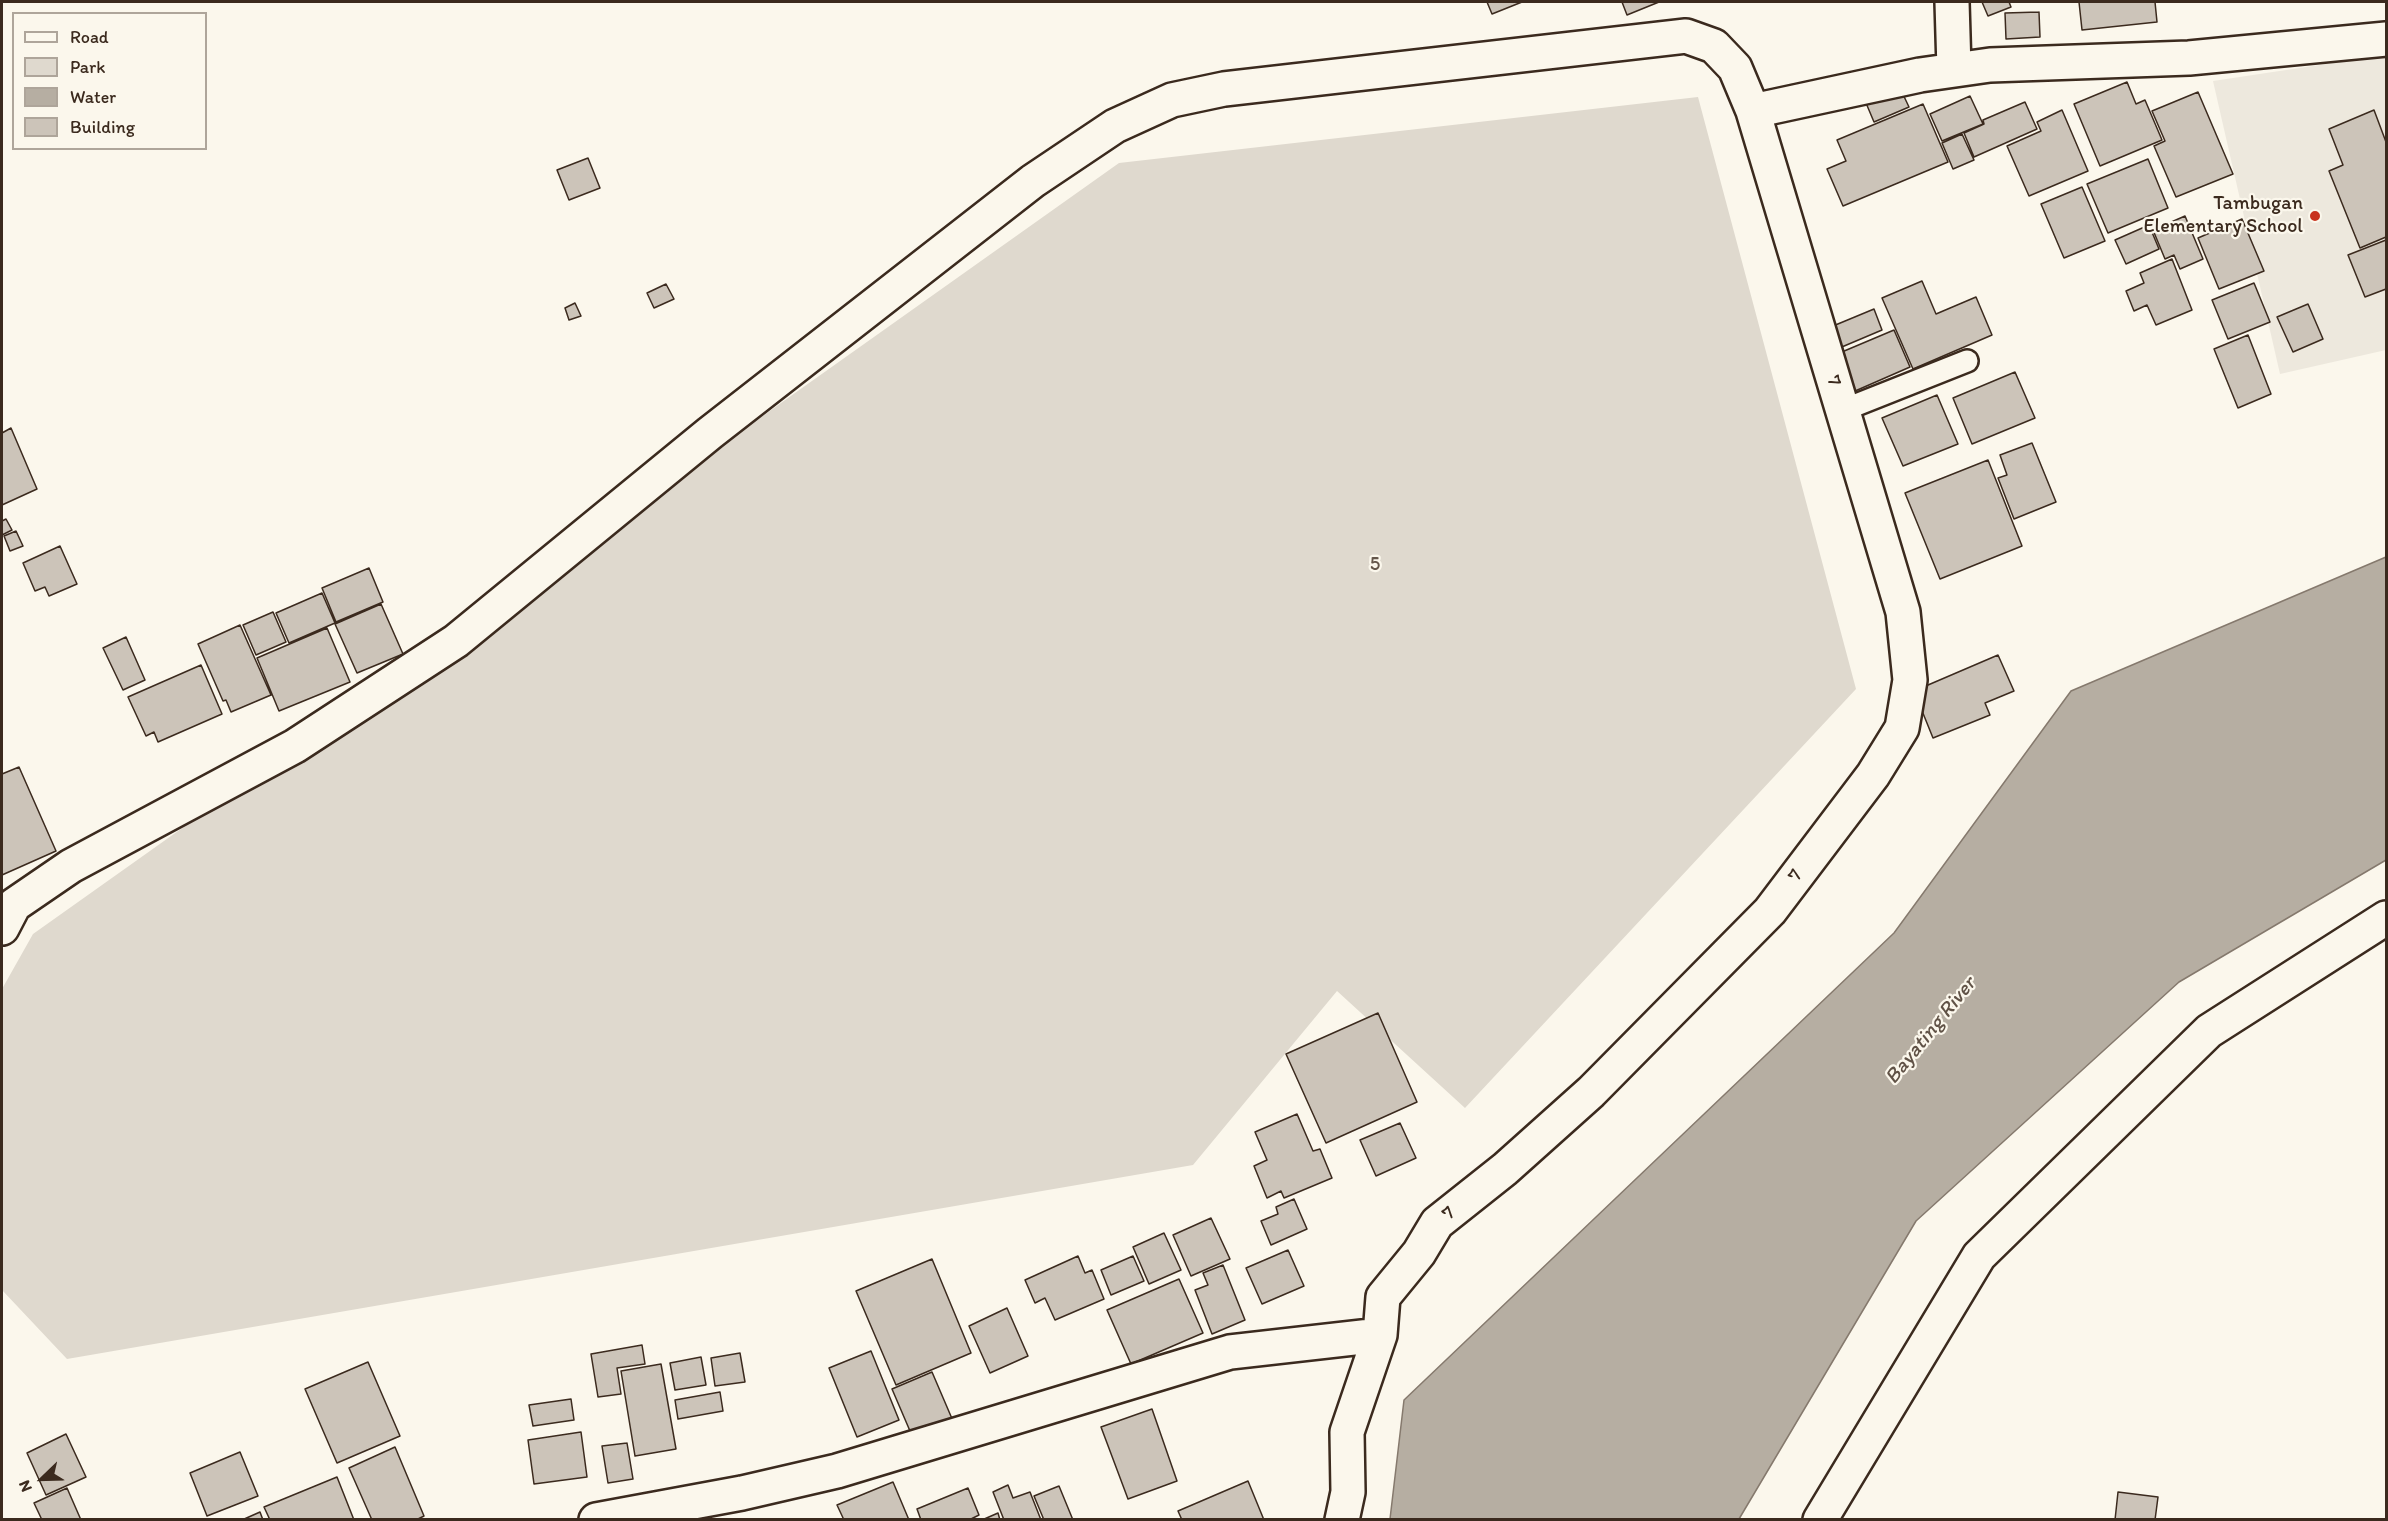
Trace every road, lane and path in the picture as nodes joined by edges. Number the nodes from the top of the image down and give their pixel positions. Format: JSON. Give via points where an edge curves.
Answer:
{"nodes":[{"id":1,"x":1952,"y":2,"type":"edge"},
{"id":2,"x":2386,"y":39,"type":"edge"},
{"id":3,"x":1954,"y":69,"type":"junction"},
{"id":4,"x":1753,"y":111,"type":"junction"},
{"id":5,"x":1967,"y":361,"type":"dead end"},
{"id":6,"x":1841,"y":411,"type":"junction"},
{"id":7,"x":6,"y":910,"type":"edge"},
{"id":8,"x":2386,"y":918,"type":"edge"},
{"id":9,"x":1380,"y":1335,"type":"junction"},
{"id":10,"x":596,"y":1520,"type":"edge"},
{"id":11,"x":1342,"y":1520,"type":"edge"},
{"id":12,"x":1820,"y":1520,"type":"edge"}],
"edges":[{"from":1,"to":3,"type":"street"},
{"from":2,"to":3,"type":"street","via":[[2189,58]]},
{"from":3,"to":4,"type":"street"},
{"from":4,"to":6,"type":"street","name":"7"},
{"from":4,"to":7,"type":"street","name":"7","via":[[1735,68],[1714,46],[1686,36],[1224,88],[1172,100],[1115,126],[1033,182],[710,433],[430,658],[295,746],[71,866]]},
{"from":5,"to":6,"type":"lane"},
{"from":6,"to":9,"type":"street","name":"7","via":[[1903,612],[1910,680],[1902,728],[1873,775],[1770,911],[1591,1092],[1437,1223],[1419,1253],[1383,1297]]},
{"from":8,"to":12,"type":"street","via":[[2209,1031],[1979,1256]]},
{"from":9,"to":10,"type":"street","via":[[1230,1352],[837,1471]]},
{"from":9,"to":11,"type":"street","name":"7","via":[[1347,1432],[1348,1492]]}]}
